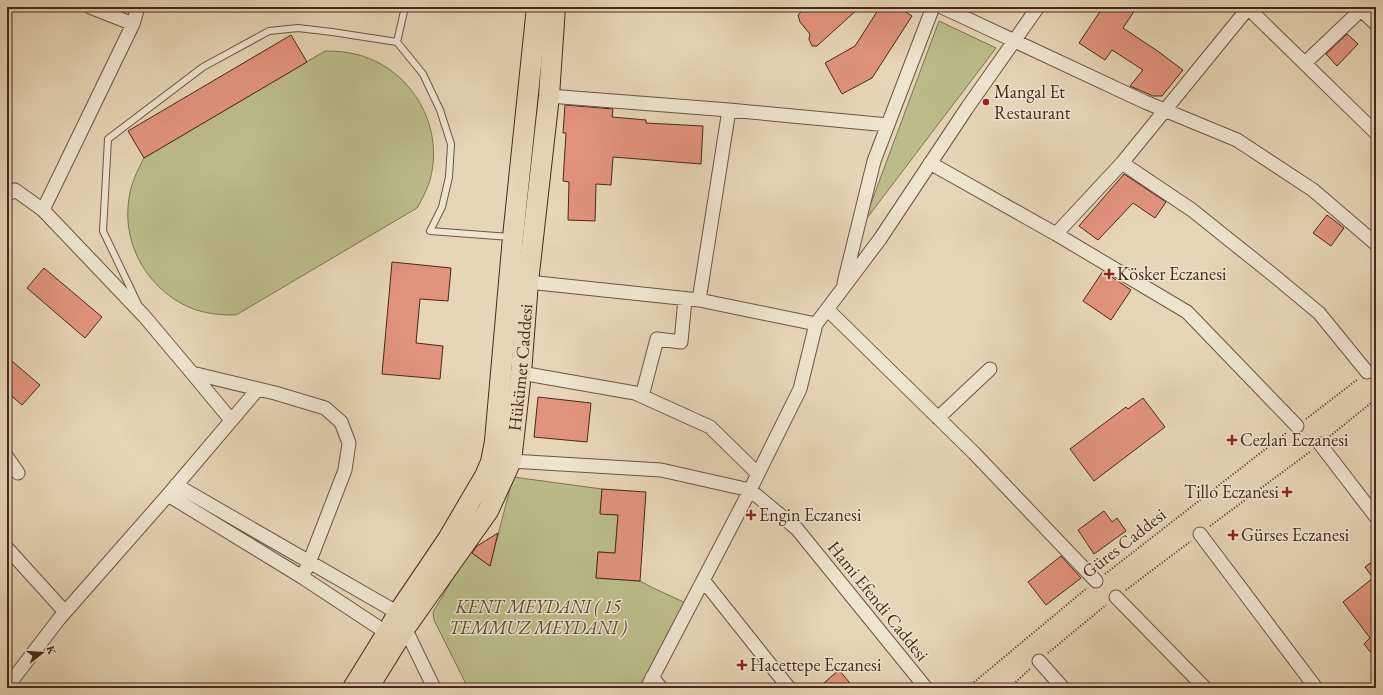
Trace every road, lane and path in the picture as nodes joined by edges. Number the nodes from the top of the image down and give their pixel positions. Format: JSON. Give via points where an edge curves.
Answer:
{"nodes":[{"id":1,"x":90,"y":7,"type":"edge"},
{"id":2,"x":138,"y":7,"type":"edge"},
{"id":3,"x":405,"y":7,"type":"edge"},
{"id":4,"x":537,"y":7,"type":"edge"},
{"id":5,"x":555,"y":7,"type":"edge"},
{"id":6,"x":933,"y":7,"type":"edge"},
{"id":7,"x":942,"y":7,"type":"edge"},
{"id":8,"x":1038,"y":7,"type":"edge"},
{"id":9,"x":1248,"y":7,"type":"edge"},
{"id":10,"x":1362,"y":9,"type":"edge"},
{"id":11,"x":133,"y":24,"type":"junction"},
{"id":12,"x":1376,"y":24,"type":"edge"},
{"id":13,"x":1014,"y":41,"type":"junction"},
{"id":14,"x":397,"y":42,"type":"junction"},
{"id":15,"x":1305,"y":63,"type":"junction"},
{"id":16,"x":549,"y":96,"type":"junction"},
{"id":17,"x":729,"y":110,"type":"junction"},
{"id":18,"x":1164,"y":110,"type":"junction"},
{"id":19,"x":888,"y":124,"type":"junction"},
{"id":20,"x":1376,"y":133,"type":"edge"},
{"id":21,"x":930,"y":163,"type":"junction"},
{"id":22,"x":1122,"y":163,"type":"junction"},
{"id":23,"x":7,"y":195,"type":"edge"},
{"id":24,"x":43,"y":210,"type":"junction"},
{"id":25,"x":1056,"y":234,"type":"junction"},
{"id":26,"x":513,"y":237,"type":"junction"},
{"id":27,"x":1376,"y":244,"type":"edge"},
{"id":28,"x":528,"y":282,"type":"junction"},
{"id":29,"x":842,"y":289,"type":"junction"},
{"id":30,"x":685,"y":299,"type":"junction"},
{"id":31,"x":699,"y":300,"type":"junction"},
{"id":32,"x":827,"y":309,"type":"junction"},
{"id":33,"x":144,"y":316,"type":"junction"},
{"id":34,"x":816,"y":324,"type":"junction"},
{"id":35,"x":990,"y":369,"type":"dead end"},
{"id":36,"x":1367,"y":372,"type":"joint"},
{"id":37,"x":192,"y":373,"type":"junction"},
{"id":38,"x":521,"y":373,"type":"junction"},
{"id":39,"x":258,"y":389,"type":"junction"},
{"id":40,"x":642,"y":396,"type":"junction"},
{"id":41,"x":938,"y":418,"type":"junction"},
{"id":42,"x":231,"y":420,"type":"junction"},
{"id":43,"x":1297,"y":426,"type":"junction"},
{"id":44,"x":1320,"y":444,"type":"dead end"},
{"id":45,"x":7,"y":457,"type":"edge"},
{"id":46,"x":511,"y":461,"type":"junction"},
{"id":47,"x":18,"y":474,"type":"dead end"},
{"id":48,"x":758,"y":474,"type":"junction"},
{"id":49,"x":172,"y":490,"type":"junction"},
{"id":50,"x":750,"y":490,"type":"junction"},
{"id":51,"x":1376,"y":517,"type":"edge"},
{"id":52,"x":1200,"y":534,"type":"dead end"},
{"id":53,"x":7,"y":548,"type":"edge"},
{"id":54,"x":309,"y":563,"type":"junction"},
{"id":55,"x":302,"y":577,"type":"junction"},
{"id":56,"x":703,"y":580,"type":"junction"},
{"id":57,"x":1096,"y":581,"type":"junction"},
{"id":58,"x":1116,"y":597,"type":"dead end"},
{"id":59,"x":65,"y":612,"type":"junction"},
{"id":60,"x":397,"y":625,"type":"junction"},
{"id":61,"x":1039,"y":661,"type":"dead end"},
{"id":62,"x":650,"y":683,"type":"edge"},
{"id":63,"x":7,"y":687,"type":"edge"},
{"id":64,"x":1202,"y":687,"type":"edge"},
{"id":65,"x":353,"y":688,"type":"edge"},
{"id":66,"x":368,"y":688,"type":"edge"},
{"id":67,"x":434,"y":688,"type":"edge"},
{"id":68,"x":661,"y":688,"type":"edge"},
{"id":69,"x":789,"y":688,"type":"edge"},
{"id":70,"x":926,"y":688,"type":"edge"},
{"id":71,"x":967,"y":688,"type":"edge"},
{"id":72,"x":1063,"y":688,"type":"edge"},
{"id":73,"x":1316,"y":688,"type":"edge"}],
"edges":[{"from":1,"to":11,"type":"street"},
{"from":2,"to":11,"type":"street"},
{"from":3,"to":14,"type":"lane"},
{"from":4,"to":26,"type":"main road"},
{"from":5,"to":16,"type":"main road","name":"Hükümet Caddesi"},
{"from":6,"to":19,"type":"street"},
{"from":7,"to":13,"type":"street"},
{"from":8,"to":13,"type":"street"},
{"from":9,"to":15,"type":"street"},
{"from":9,"to":18,"type":"street"},
{"from":10,"to":12,"type":"street"},
{"from":10,"to":15,"type":"street"},
{"from":11,"to":24,"type":"street"},
{"from":13,"to":18,"type":"street"},
{"from":13,"to":21,"type":"street"},
{"from":14,"to":26,"type":"lane","via":[[423,74],[440,110],[451,144],[449,177],[442,207],[430,231]]},
{"from":14,"to":33,"type":"lane","via":[[298,28],[269,32],[203,67],[108,139],[103,231]]},
{"from":15,"to":20,"type":"street"},
{"from":16,"to":17,"type":"street"},
{"from":16,"to":28,"type":"main road","name":"Hükümet Caddesi"},
{"from":17,"to":19,"type":"street"},
{"from":17,"to":31,"type":"street"},
{"from":18,"to":22,"type":"street"},
{"from":18,"to":27,"type":"street","via":[[1237,140],[1313,190]]},
{"from":19,"to":29,"type":"street","via":[[874,161]]},
{"from":21,"to":25,"type":"street"},
{"from":21,"to":29,"type":"street","via":[[880,239]]},
{"from":22,"to":25,"type":"street"},
{"from":22,"to":36,"type":"street","via":[[1192,210],[1319,313]]},
{"from":23,"to":24,"type":"street","via":[[15,190]]},
{"from":24,"to":33,"type":"street"},
{"from":25,"to":43,"type":"street","via":[[1187,312]]},
{"from":26,"to":60,"type":"main road","via":[[491,462]]},
{"from":28,"to":30,"type":"street"},
{"from":28,"to":38,"type":"main road","name":"Hükümet Caddesi"},
{"from":29,"to":32,"type":"street"},
{"from":30,"to":31,"type":"street"},
{"from":30,"to":40,"type":"street","via":[[681,342],[658,339]]},
{"from":31,"to":34,"type":"street"},
{"from":32,"to":34,"type":"street"},
{"from":32,"to":41,"type":"street"},
{"from":33,"to":37,"type":"street"},
{"from":34,"to":48,"type":"street","via":[[800,389]]},
{"from":35,"to":41,"type":"street"},
{"from":36,"to":43,"type":"path","name":"Güres Caddesi"},
{"from":37,"to":39,"type":"street"},
{"from":37,"to":42,"type":"street"},
{"from":38,"to":40,"type":"street"},
{"from":38,"to":46,"type":"main road","name":"Hükümet Caddesi"},
{"from":39,"to":42,"type":"street"},
{"from":39,"to":54,"type":"street","via":[[326,408],[341,422],[349,443],[345,470]]},
{"from":40,"to":48,"type":"street","via":[[710,427]]},
{"from":41,"to":57,"type":"street"},
{"from":42,"to":49,"type":"street"},
{"from":43,"to":57,"type":"path","name":"Güres Caddesi"},
{"from":44,"to":51,"type":"street"},
{"from":45,"to":47,"type":"street"},
{"from":46,"to":50,"type":"street","name":"Hami Efendi Caddesi","via":[[661,470]]},
{"from":46,"to":60,"type":"main road","name":"Hükümet Caddesi","via":[[488,511]]},
{"from":48,"to":50,"type":"street"},
{"from":49,"to":54,"type":"street"},
{"from":49,"to":55,"type":"street"},
{"from":49,"to":59,"type":"street"},
{"from":50,"to":56,"type":"street"},
{"from":50,"to":70,"type":"street","name":"Hami Efendi Caddesi","via":[[797,529]]},
{"from":52,"to":73,"type":"street"},
{"from":53,"to":59,"type":"street"},
{"from":54,"to":55,"type":"street"},
{"from":54,"to":60,"type":"street"},
{"from":55,"to":60,"type":"street"},
{"from":56,"to":62,"type":"street"},
{"from":56,"to":69,"type":"street"},
{"from":57,"to":71,"type":"path","name":"Güres Caddesi"},
{"from":58,"to":64,"type":"street"},
{"from":59,"to":63,"type":"street"},
{"from":60,"to":65,"type":"main road"},
{"from":60,"to":66,"type":"main road","name":"Hükümet Caddesi"},
{"from":60,"to":67,"type":"street"},
{"from":61,"to":72,"type":"street"},
{"from":62,"to":68,"type":"street"}]}
